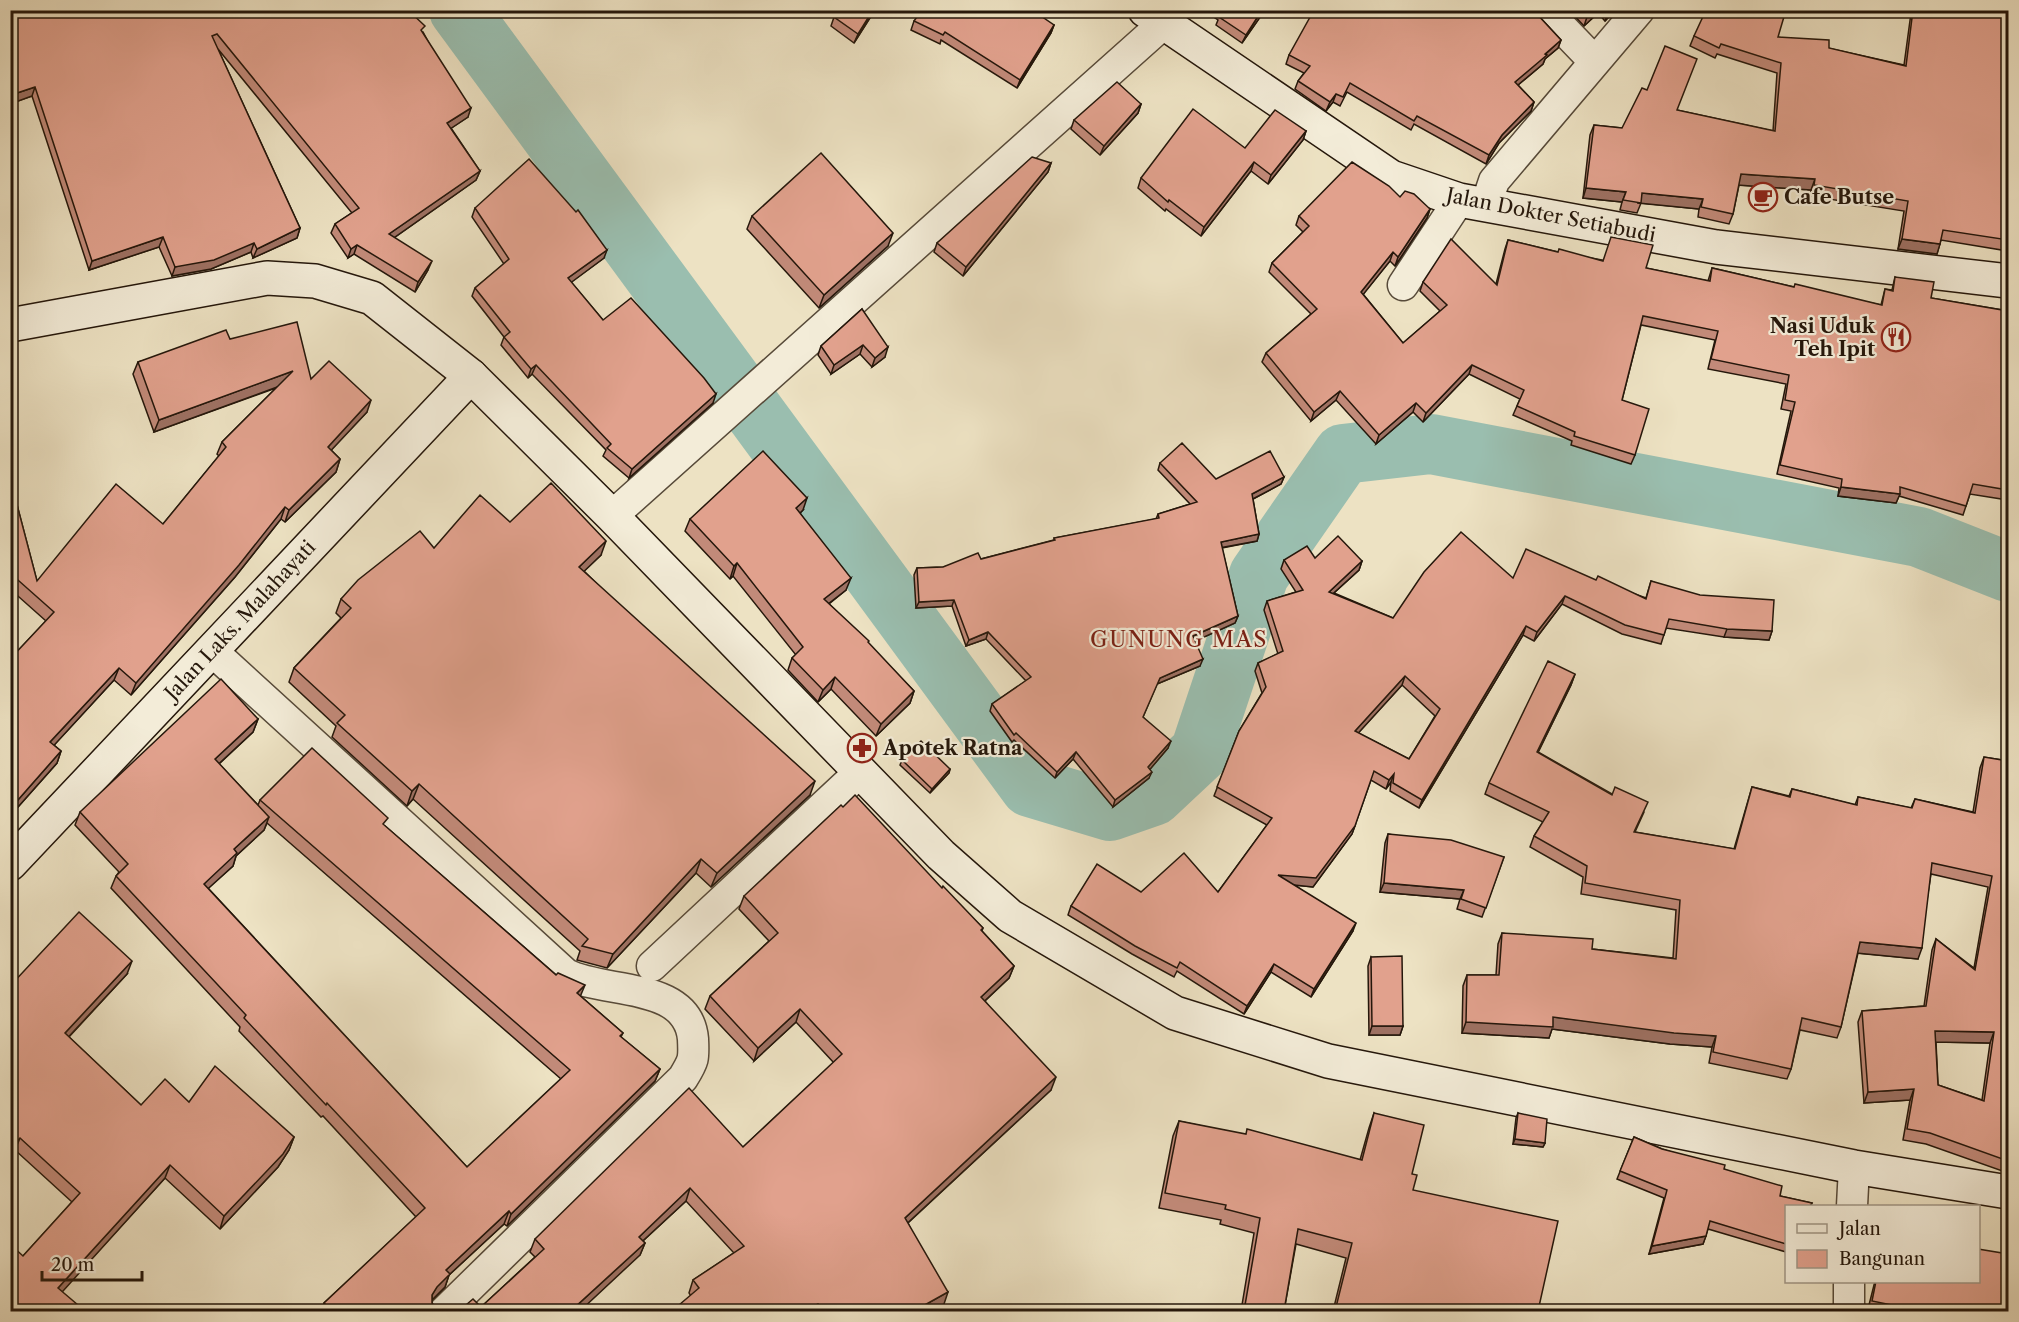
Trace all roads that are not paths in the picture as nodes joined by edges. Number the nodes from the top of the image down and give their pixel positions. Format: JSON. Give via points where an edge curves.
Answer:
{"nodes":[{"id":1,"x":1545,"y":10,"type":"edge"},
{"id":2,"x":1639,"y":10,"type":"edge"},
{"id":3,"x":1155,"y":17,"type":"edge"},
{"id":4,"x":1594,"y":61,"type":"junction"},
{"id":5,"x":1473,"y":203,"type":"junction"},
{"id":6,"x":2008,"y":281,"type":"edge"},
{"id":7,"x":1403,"y":285,"type":"dead end"},
{"id":8,"x":10,"y":325,"type":"edge"},
{"id":9,"x":471,"y":376,"type":"junction"},
{"id":10,"x":612,"y":516,"type":"junction"},
{"id":11,"x":210,"y":650,"type":"junction"},
{"id":12,"x":860,"y":772,"type":"junction"},
{"id":13,"x":10,"y":864,"type":"edge"},
{"id":14,"x":652,"y":966,"type":"dead end"},
{"id":15,"x":1854,"y":1167,"type":"junction"},
{"id":16,"x":2008,"y":1192,"type":"edge"},
{"id":17,"x":1852,"y":1205,"type":"edge"},
{"id":18,"x":1849,"y":1283,"type":"edge"},
{"id":19,"x":444,"y":1311,"type":"edge"},
{"id":20,"x":1849,"y":1311,"type":"edge"}],
"edges":[{"from":1,"to":4,"type":"street"},
{"from":2,"to":4,"type":"street"},
{"from":3,"to":5,"type":"street","name":"Jalan Dokter Setiabudi","via":[[1391,177]]},
{"from":3,"to":10,"type":"street","via":[[782,364]]},
{"from":4,"to":5,"type":"street"},
{"from":5,"to":6,"type":"street","name":"Jalan Dokter Setiabudi","via":[[1716,247]]},
{"from":5,"to":7,"type":"street"},
{"from":8,"to":9,"type":"street","via":[[267,278],[315,281],[372,298]]},
{"from":9,"to":10,"type":"street"},
{"from":9,"to":11,"type":"street","name":"Jalan Laks. Malahayati"},
{"from":10,"to":12,"type":"street"},
{"from":11,"to":13,"type":"street","name":"Jalan Laks. Malahayati"},
{"from":11,"to":19,"type":"street","via":[[566,974],[578,981],[656,995],[677,1008],[692,1027],[694,1059],[683,1078]]},
{"from":12,"to":14,"type":"street"},
{"from":12,"to":15,"type":"street","via":[[941,855],[1010,916],[1175,1013],[1328,1061]]},
{"from":15,"to":16,"type":"street"},
{"from":15,"to":17,"type":"street"},
{"from":18,"to":20,"type":"street"}]}
